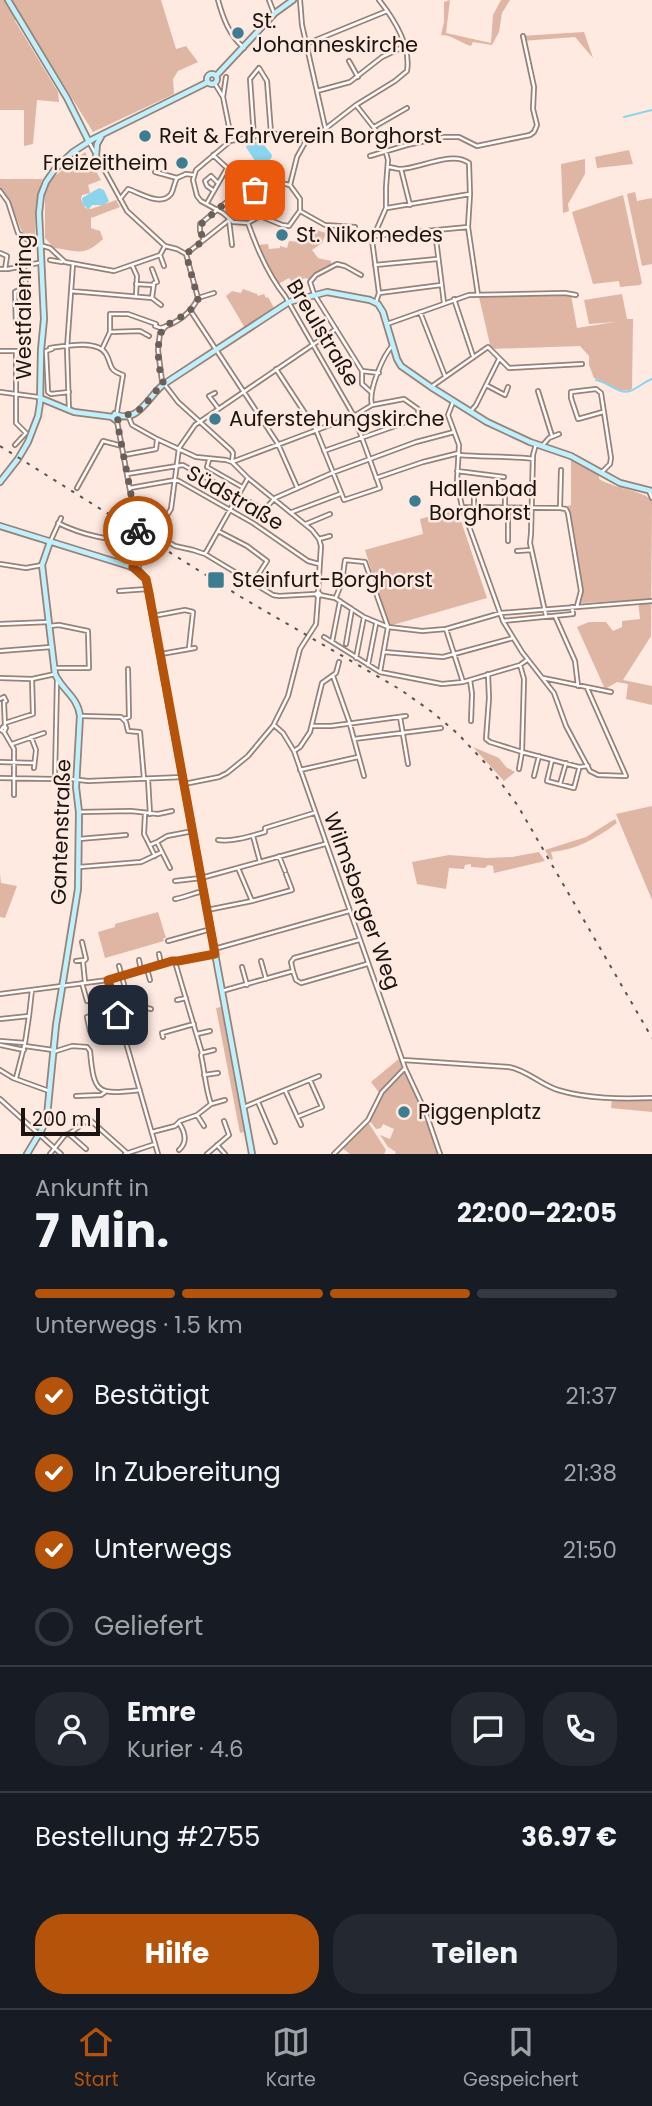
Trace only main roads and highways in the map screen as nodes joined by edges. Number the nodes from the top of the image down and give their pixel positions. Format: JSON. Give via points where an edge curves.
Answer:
{"nodes":[{"id":1,"x":8,"y":0,"type":"edge"},
{"id":2,"x":293,"y":0,"type":"edge"},
{"id":3,"x":216,"y":76,"type":"junction"},
{"id":4,"x":208,"y":82,"type":"junction"},
{"id":5,"x":83,"y":130,"type":"junction"},
{"id":6,"x":103,"y":135,"type":"junction"},
{"id":7,"x":89,"y":142,"type":"junction"},
{"id":8,"x":81,"y":146,"type":"junction"},
{"id":9,"x":96,"y":156,"type":"road end"},
{"id":10,"x":40,"y":398,"type":"junction"},
{"id":11,"x":55,"y":405,"type":"junction"},
{"id":12,"x":38,"y":416,"type":"junction"},
{"id":13,"x":0,"y":482,"type":"edge"},
{"id":14,"x":650,"y":491,"type":"edge"},
{"id":15,"x":0,"y":526,"type":"edge"},
{"id":16,"x":50,"y":542,"type":"junction"},
{"id":17,"x":27,"y":1154,"type":"edge"},
{"id":18,"x":252,"y":1154,"type":"edge"}],
"edges":[{"from":1,"to":5,"type":"main road"},
{"from":2,"to":3,"type":"main road"},
{"from":3,"to":4,"type":"main road","via":[[210,75]]},
{"from":3,"to":4,"type":"main road","via":[[215,84]]},
{"from":4,"to":6,"type":"main road","name":"Westfalenring"},
{"from":5,"to":7,"type":"main road"},
{"from":5,"to":8,"type":"main road"},
{"from":6,"to":7,"type":"main road","name":"Westfalenring"},
{"from":6,"to":9,"type":"main road"},
{"from":7,"to":8,"type":"main road","name":"Westfalenring"},
{"from":8,"to":10,"type":"main road","name":"Westfalenring","via":[[61,163],[41,195],[44,319]]},
{"from":10,"to":11,"type":"main road"},
{"from":10,"to":12,"type":"main road","name":"Westfalenring"},
{"from":11,"to":12,"type":"main road","via":[[47,405]]},
{"from":11,"to":14,"type":"main road","via":[[117,417],[141,410],[164,384],[289,302],[333,292],[376,302],[401,366],[453,402],[536,444]]},
{"from":12,"to":13,"type":"main road","name":"Westfalenring","via":[[25,447]]},
{"from":15,"to":16,"type":"main road"},
{"from":16,"to":17,"type":"main road","name":"Gantenstraße","via":[[42,565],[55,674],[74,698],[80,716],[78,895],[61,985],[47,1116]]},
{"from":16,"to":18,"type":"main road","via":[[135,568],[146,579]]}]}
